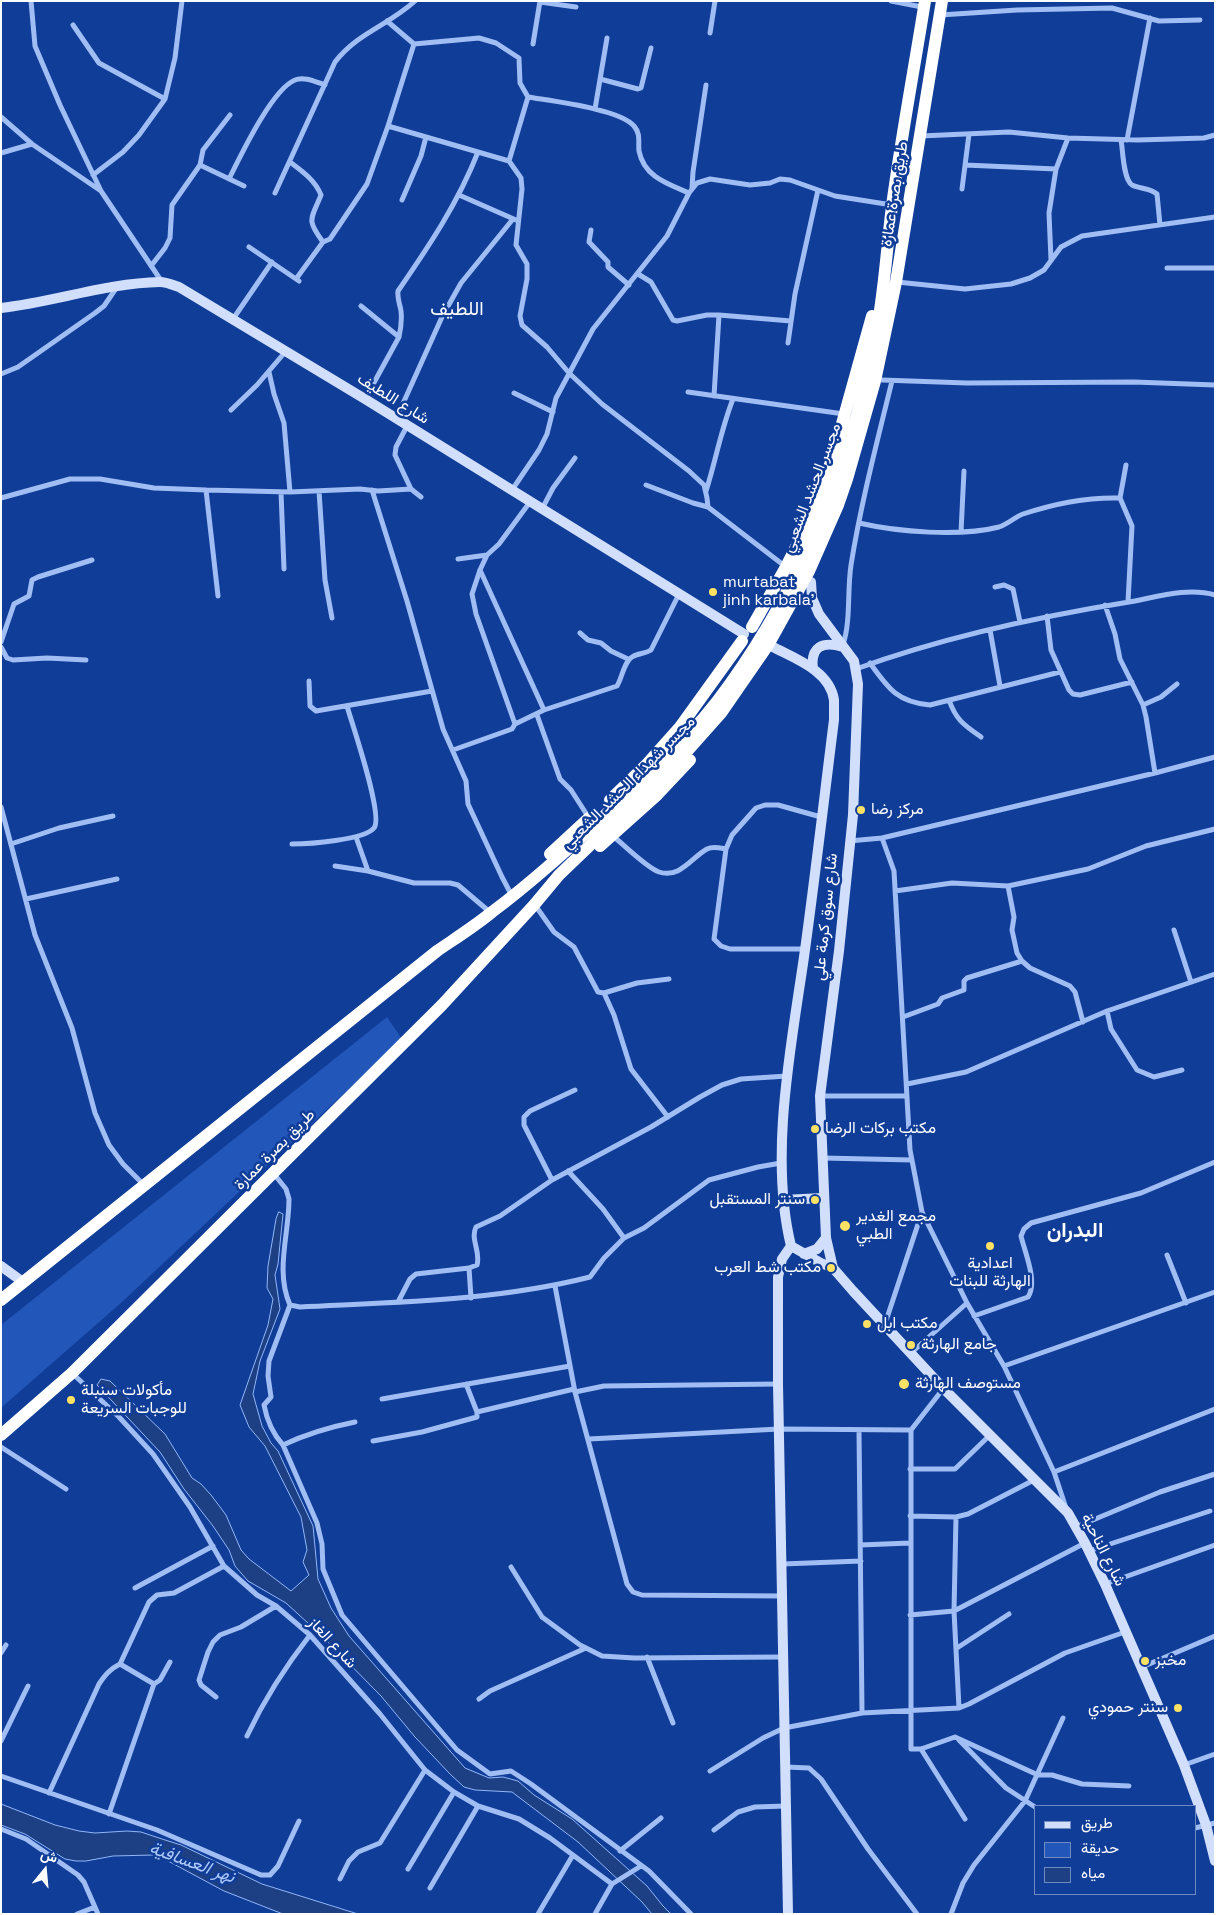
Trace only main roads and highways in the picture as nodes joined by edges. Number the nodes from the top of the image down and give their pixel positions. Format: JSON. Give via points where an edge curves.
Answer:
{"nodes":[{"id":1,"x":942,"y":1,"type":"edge"},
{"id":2,"x":924,"y":4,"type":"edge"},
{"id":3,"x":884,"y":278,"type":"junction"},
{"id":4,"x":896,"y":282,"type":"junction"},
{"id":5,"x":1,"y":308,"type":"edge"},
{"id":6,"x":868,"y":389,"type":"junction"},
{"id":7,"x":778,"y":582,"type":"junction"},
{"id":8,"x":811,"y":582,"type":"junction"},
{"id":9,"x":803,"y":596,"type":"junction"},
{"id":10,"x":746,"y":634,"type":"junction"},
{"id":11,"x":843,"y":647,"type":"junction"},
{"id":12,"x":770,"y":648,"type":"junction"},
{"id":13,"x":812,"y":669,"type":"junction"},
{"id":14,"x":559,"y":875,"type":"joint"},
{"id":15,"x":512,"y":896,"type":"junction"},
{"id":16,"x":534,"y":904,"type":"junction"},
{"id":17,"x":823,"y":1198,"type":"junction"},
{"id":18,"x":783,"y":1200,"type":"junction"},
{"id":19,"x":826,"y":1238,"type":"junction"},
{"id":20,"x":791,"y":1246,"type":"junction"},
{"id":21,"x":804,"y":1254,"type":"junction"},
{"id":22,"x":1,"y":1266,"type":"edge"},
{"id":23,"x":833,"y":1268,"type":"junction"},
{"id":24,"x":23,"y":1282,"type":"junction"},
{"id":25,"x":1,"y":1300,"type":"edge"},
{"id":26,"x":1,"y":1435,"type":"edge"},
{"id":27,"x":1210,"y":1824,"type":"edge"},
{"id":28,"x":1215,"y":1861,"type":"edge"},
{"id":29,"x":788,"y":1914,"type":"edge"}],
"edges":[{"from":1,"to":4,"type":"highway","name":"طريق بصرة عمارة"},
{"from":2,"to":3,"type":"highway","name":"طريق بصرة عمارة","via":[[892,205]]},
{"from":3,"to":6,"type":"highway","name":"طريق بصرة عمارة"},
{"from":3,"to":7,"type":"highway","via":[[876,293],[833,456],[813,513]]},
{"from":4,"to":6,"type":"highway","name":"طريق بصرة عمارة"},
{"from":4,"to":8,"type":"highway","via":[[900,302],[887,381],[845,506]]},
{"from":5,"to":10,"type":"main road","name":"شارع اللطيف","via":[[117,287],[162,282],[179,287]]},
{"from":6,"to":14,"type":"highway","name":"مجسر شهداء الحشد الشعبي","via":[[847,479],[829,526],[797,596],[768,645],[721,713],[681,758]]},
{"from":6,"to":15,"type":"highway","name":"مجسر الحشد الشعبي","via":[[820,523],[790,588],[730,684],[649,776],[549,867]]},
{"from":7,"to":9,"type":"highway","via":[[784,596],[793,600]]},
{"from":7,"to":10,"type":"highway"},
{"from":8,"to":9,"type":"highway"},
{"from":8,"to":11,"type":"main road","name":"شارع سوق كرمة علي","via":[[812,598],[819,614]]},
{"from":9,"to":12,"type":"highway"},
{"from":10,"to":12,"type":"main road","via":[[764,626],[769,630]]},
{"from":10,"to":12,"type":"main road","via":[[747,652],[752,656]]},
{"from":10,"to":15,"type":"highway","via":[[701,700],[662,748],[617,794],[518,882]]},
{"from":11,"to":13,"type":"main road","via":[[831,643],[820,646],[814,652]]},
{"from":11,"to":17,"type":"main road","name":"شارع سوق كرمة علي","via":[[854,660],[856,669],[857,735],[853,815],[820,1096]]},
{"from":12,"to":13,"type":"main road","name":"شارع سوق كرمة علي"},
{"from":12,"to":16,"type":"highway","via":[[721,725],[657,795]]},
{"from":13,"to":18,"type":"main road","name":"شارع سوق كرمة علي","via":[[826,680],[834,699],[834,720],[787,1076],[781,1163]]},
{"from":14,"to":16,"type":"highway","name":"طريق بصرة عمارة"},
{"from":15,"to":24,"type":"highway","via":[[437,951]]},
{"from":16,"to":26,"type":"highway","name":"طريق بصرة عمارة","via":[[442,1005],[274,1174],[72,1373]]},
{"from":17,"to":18,"type":"main road"},
{"from":17,"to":19,"type":"main road","name":"شارع سوق كرمة علي"},
{"from":18,"to":20,"type":"main road","name":"شارع سوق كرمة علي"},
{"from":19,"to":21,"type":"main road","via":[[817,1249]]},
{"from":19,"to":23,"type":"main road","name":"شارع سوق كرمة علي"},
{"from":20,"to":21,"type":"main road"},
{"from":20,"to":29,"type":"main road","via":[[782,1258],[778,1277]]},
{"from":21,"to":23,"type":"main road"},
{"from":22,"to":24,"type":"main road"},
{"from":23,"to":27,"type":"main road","name":"شارع الناحية","via":[[943,1388],[1068,1513],[1105,1584]]},
{"from":24,"to":25,"type":"highway"},
{"from":27,"to":28,"type":"main road","name":"شارع الناحية"}]}
